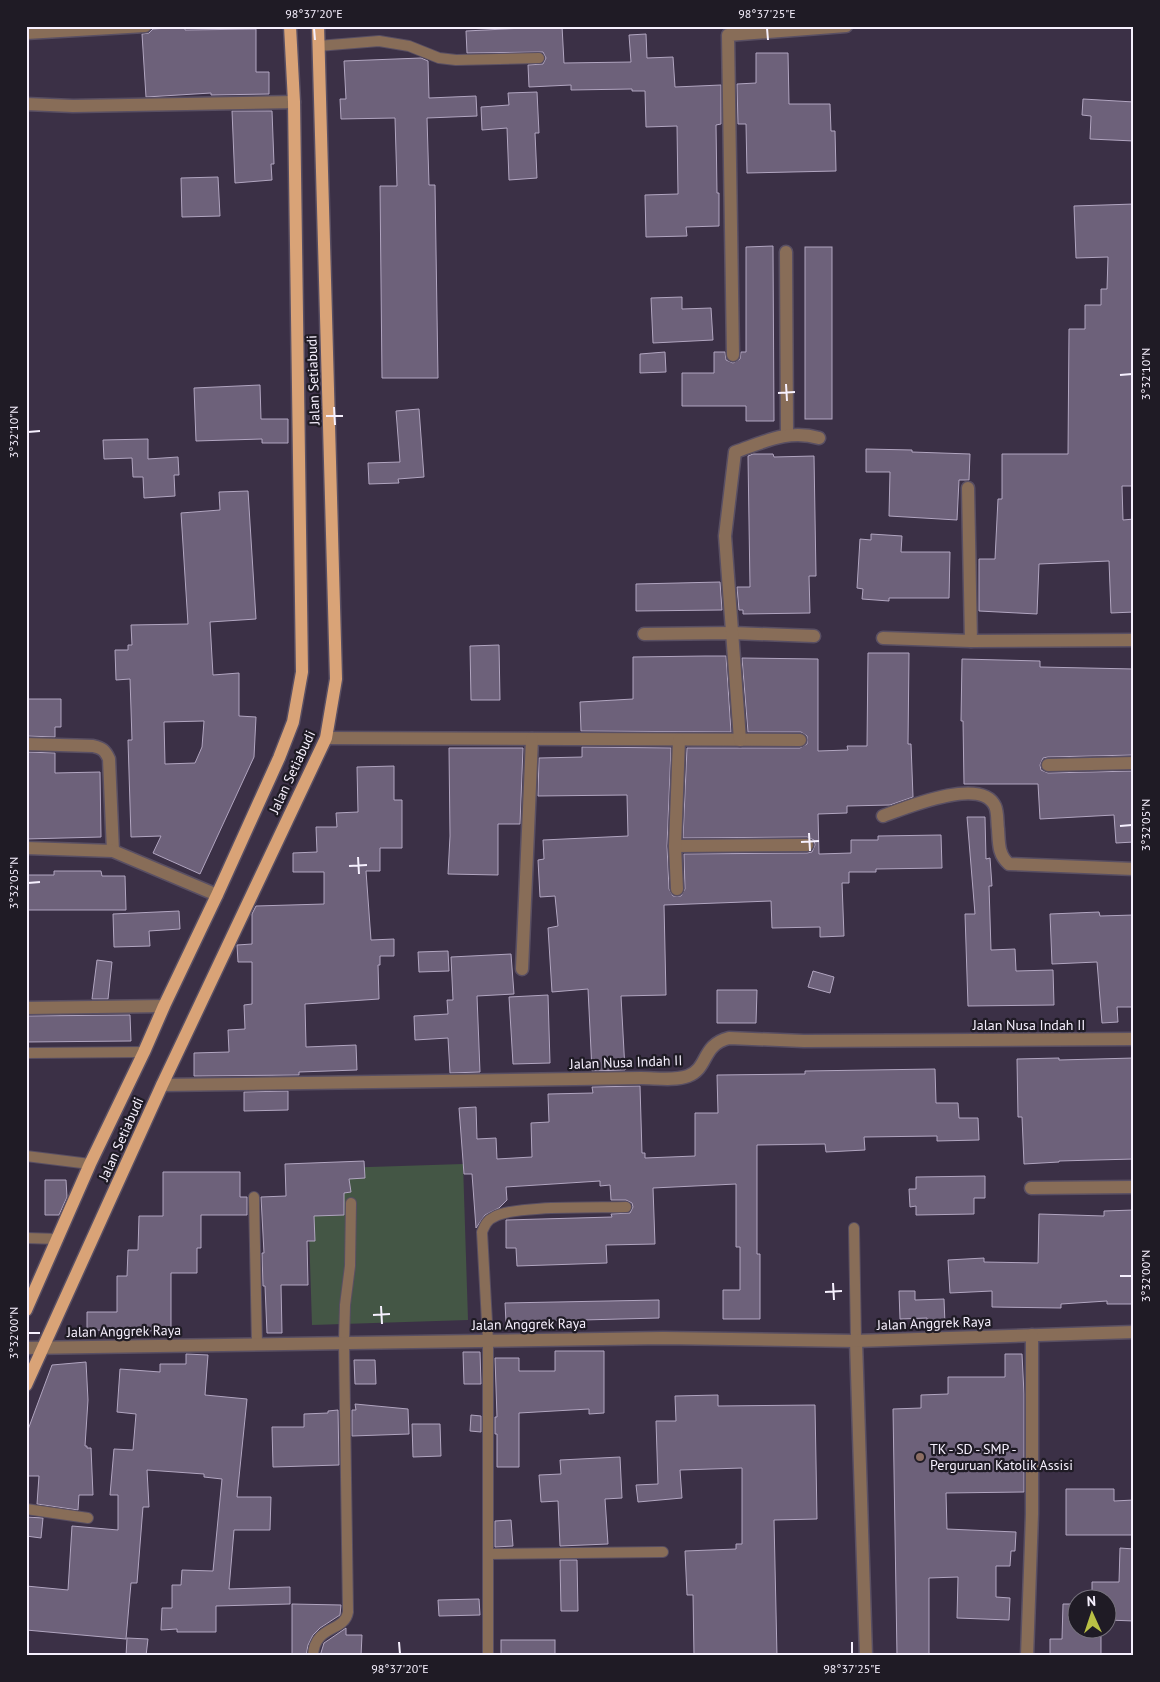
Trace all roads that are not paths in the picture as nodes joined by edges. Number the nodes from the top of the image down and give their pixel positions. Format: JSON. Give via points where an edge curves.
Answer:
{"nodes":[{"id":1,"x":146,"y":26,"type":"edge"},
{"id":2,"x":290,"y":26,"type":"edge"},
{"id":3,"x":318,"y":26,"type":"edge"},
{"id":4,"x":839,"y":26,"type":"edge"},
{"id":5,"x":26,"y":33,"type":"edge"},
{"id":6,"x":318,"y":46,"type":"junction"},
{"id":7,"x":539,"y":58,"type":"dead end"},
{"id":8,"x":294,"y":102,"type":"junction"},
{"id":9,"x":26,"y":104,"type":"edge"},
{"id":10,"x":786,"y":252,"type":"dead end"},
{"id":11,"x":733,"y":355,"type":"dead end"},
{"id":12,"x":787,"y":434,"type":"junction"},
{"id":13,"x":819,"y":438,"type":"dead end"},
{"id":14,"x":968,"y":488,"type":"dead end"},
{"id":15,"x":733,"y":633,"type":"junction"},
{"id":16,"x":644,"y":634,"type":"dead end"},
{"id":17,"x":814,"y":636,"type":"dead end"},
{"id":18,"x":883,"y":638,"type":"dead end"},
{"id":19,"x":1134,"y":640,"type":"edge"},
{"id":20,"x":971,"y":641,"type":"junction"},
{"id":21,"x":326,"y":738,"type":"junction"},
{"id":22,"x":532,"y":739,"type":"junction"},
{"id":23,"x":679,"y":740,"type":"junction"},
{"id":24,"x":740,"y":740,"type":"junction"},
{"id":25,"x":800,"y":740,"type":"dead end"},
{"id":26,"x":26,"y":744,"type":"edge"},
{"id":27,"x":1134,"y":763,"type":"edge"},
{"id":28,"x":1048,"y":765,"type":"dead end"},
{"id":29,"x":883,"y":816,"type":"dead end"},
{"id":30,"x":807,"y":845,"type":"dead end"},
{"id":31,"x":675,"y":846,"type":"junction"},
{"id":32,"x":26,"y":848,"type":"edge"},
{"id":33,"x":113,"y":851,"type":"junction"},
{"id":34,"x":1134,"y":869,"type":"edge"},
{"id":35,"x":677,"y":889,"type":"dead end"},
{"id":36,"x":217,"y":895,"type":"junction"},
{"id":37,"x":522,"y":969,"type":"dead end"},
{"id":38,"x":164,"y":1006,"type":"junction"},
{"id":39,"x":26,"y":1008,"type":"edge"},
{"id":40,"x":1134,"y":1039,"type":"edge"},
{"id":41,"x":144,"y":1052,"type":"junction"},
{"id":42,"x":26,"y":1054,"type":"edge"},
{"id":43,"x":162,"y":1085,"type":"junction"},
{"id":44,"x":26,"y":1156,"type":"edge"},
{"id":45,"x":90,"y":1164,"type":"junction"},
{"id":46,"x":1134,"y":1187,"type":"edge"},
{"id":47,"x":1031,"y":1188,"type":"dead end"},
{"id":48,"x":254,"y":1197,"type":"dead end"},
{"id":49,"x":351,"y":1203,"type":"dead end"},
{"id":50,"x":626,"y":1208,"type":"dead end"},
{"id":51,"x":854,"y":1228,"type":"dead end"},
{"id":52,"x":26,"y":1238,"type":"edge"},
{"id":53,"x":58,"y":1238,"type":"junction"},
{"id":54,"x":26,"y":1310,"type":"edge"},
{"id":55,"x":1134,"y":1332,"type":"edge"},
{"id":56,"x":1032,"y":1335,"type":"junction"},
{"id":57,"x":488,"y":1340,"type":"junction"},
{"id":58,"x":856,"y":1341,"type":"junction"},
{"id":59,"x":344,"y":1342,"type":"junction"},
{"id":60,"x":257,"y":1344,"type":"junction"},
{"id":61,"x":26,"y":1348,"type":"edge"},
{"id":62,"x":42,"y":1348,"type":"junction"},
{"id":63,"x":26,"y":1385,"type":"edge"},
{"id":64,"x":26,"y":1509,"type":"edge"},
{"id":65,"x":88,"y":1518,"type":"dead end"},
{"id":66,"x":663,"y":1552,"type":"dead end"},
{"id":67,"x":488,"y":1554,"type":"junction"},
{"id":68,"x":313,"y":1656,"type":"edge"},
{"id":69,"x":488,"y":1656,"type":"edge"},
{"id":70,"x":866,"y":1656,"type":"edge"},
{"id":71,"x":1028,"y":1656,"type":"edge"}],
"edges":[{"from":1,"to":5,"type":"street"},
{"from":2,"to":8,"type":"main road","name":"Jalan Setiabudi"},
{"from":3,"to":6,"type":"main road","name":"Jalan Setiabudi"},
{"from":4,"to":11,"type":"street","via":[[728,35]]},
{"from":6,"to":7,"type":"lane","via":[[380,41],[456,60]]},
{"from":6,"to":21,"type":"main road","name":"Jalan Setiabudi","via":[[336,679]]},
{"from":8,"to":9,"type":"street"},
{"from":8,"to":36,"type":"main road","name":"Jalan Setiabudi","via":[[302,672],[292,722],[279,758]]},
{"from":10,"to":12,"type":"street"},
{"from":12,"to":13,"type":"street"},
{"from":12,"to":15,"type":"street","via":[[735,452],[725,536]]},
{"from":14,"to":20,"type":"street"},
{"from":15,"to":16,"type":"street"},
{"from":15,"to":17,"type":"street"},
{"from":15,"to":24,"type":"street"},
{"from":18,"to":20,"type":"street"},
{"from":19,"to":20,"type":"street"},
{"from":21,"to":22,"type":"street"},
{"from":21,"to":43,"type":"main road","name":"Jalan Setiabudi"},
{"from":22,"to":23,"type":"street"},
{"from":22,"to":37,"type":"street"},
{"from":23,"to":24,"type":"street"},
{"from":23,"to":31,"type":"street"},
{"from":24,"to":25,"type":"street"},
{"from":26,"to":33,"type":"street","via":[[102,748],[109,758]]},
{"from":27,"to":28,"type":"street"},
{"from":29,"to":34,"type":"street","via":[[957,794],[978,795],[996,807],[1000,850],[1002,858],[1010,864]]},
{"from":30,"to":31,"type":"street"},
{"from":31,"to":35,"type":"street"},
{"from":32,"to":33,"type":"street"},
{"from":33,"to":36,"type":"street"},
{"from":36,"to":38,"type":"main road","name":"Jalan Setiabudi"},
{"from":38,"to":39,"type":"street"},
{"from":38,"to":41,"type":"main road","name":"Jalan Setiabudi"},
{"from":40,"to":43,"type":"street","name":"Jalan Nusa Indah II","via":[[804,1041],[729,1038],[712,1046],[698,1069],[688,1076],[670,1079]]},
{"from":41,"to":42,"type":"lane"},
{"from":41,"to":45,"type":"main road","name":"Jalan Setiabudi"},
{"from":43,"to":62,"type":"main road","name":"Jalan Setiabudi"},
{"from":44,"to":45,"type":"lane"},
{"from":45,"to":53,"type":"main road","name":"Jalan Setiabudi"},
{"from":46,"to":47,"type":"street"},
{"from":48,"to":60,"type":"lane"},
{"from":49,"to":59,"type":"lane"},
{"from":50,"to":57,"type":"lane","via":[[526,1210],[495,1216],[486,1222],[482,1232]]},
{"from":51,"to":58,"type":"lane"},
{"from":52,"to":53,"type":"lane"},
{"from":53,"to":54,"type":"main road","name":"Jalan Setiabudi"},
{"from":55,"to":56,"type":"street","name":"Jalan Anggrek Raya"},
{"from":56,"to":58,"type":"street","name":"Jalan Anggrek Raya"},
{"from":56,"to":71,"type":"street"},
{"from":57,"to":58,"type":"street","name":"Jalan Anggrek Raya"},
{"from":57,"to":59,"type":"street","name":"Jalan Anggrek Raya"},
{"from":57,"to":67,"type":"lane"},
{"from":58,"to":70,"type":"street"},
{"from":59,"to":60,"type":"street","name":"Jalan Anggrek Raya"},
{"from":59,"to":68,"type":"lane","via":[[348,1612],[343,1623],[317,1640]]},
{"from":60,"to":62,"type":"street","name":"Jalan Anggrek Raya"},
{"from":61,"to":62,"type":"street","name":"Jalan Anggrek Raya"},
{"from":62,"to":63,"type":"main road","name":"Jalan Setiabudi"},
{"from":64,"to":65,"type":"lane"},
{"from":66,"to":67,"type":"lane"},
{"from":67,"to":69,"type":"lane"}]}
